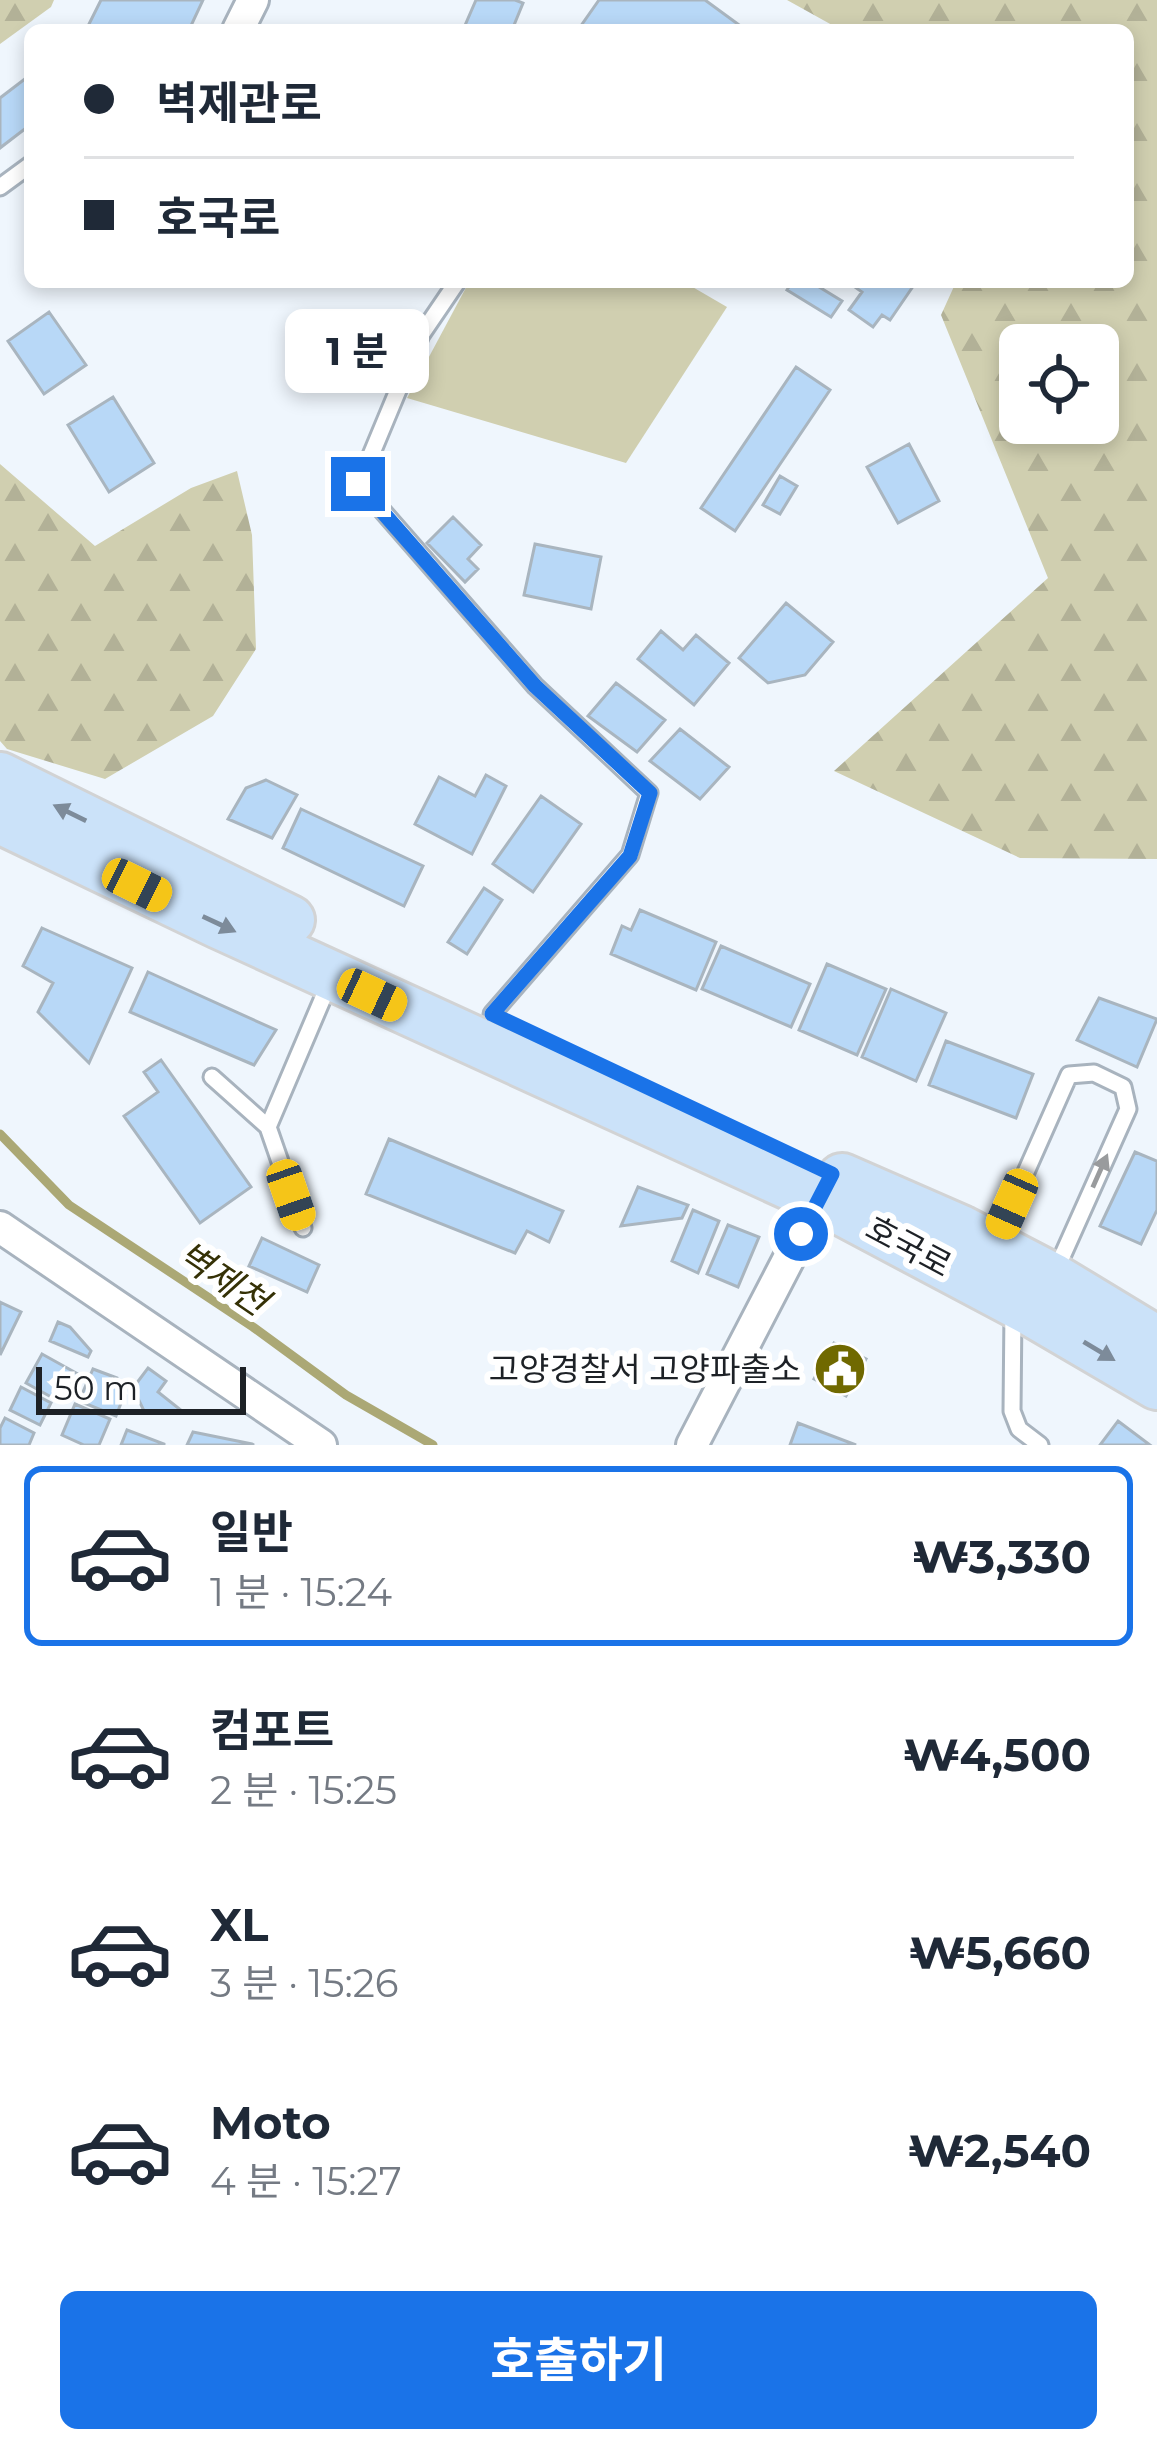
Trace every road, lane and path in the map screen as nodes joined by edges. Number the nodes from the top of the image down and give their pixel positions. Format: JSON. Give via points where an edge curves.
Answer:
{"nodes":[{"id":1,"x":453,"y":288,"type":"edge"},
{"id":2,"x":0,"y":777,"type":"edge"},
{"id":3,"x":0,"y":819,"type":"edge"},
{"id":4,"x":332,"y":976,"type":"junction"},
{"id":5,"x":492,"y":1014,"type":"junction"},
{"id":6,"x":212,"y":1077,"type":"dead end"},
{"id":7,"x":268,"y":1127,"type":"junction"},
{"id":8,"x":826,"y":1186,"type":"junction"},
{"id":9,"x":303,"y":1228,"type":"dead end"},
{"id":10,"x":1,"y":1229,"type":"edge"},
{"id":11,"x":992,"y":1246,"type":"junction"},
{"id":12,"x":1033,"y":1290,"type":"junction"},
{"id":13,"x":1157,"y":1341,"type":"edge"},
{"id":14,"x":1157,"y":1385,"type":"edge"},
{"id":15,"x":698,"y":1435,"type":"edge"},
{"id":16,"x":321,"y":1445,"type":"edge"},
{"id":17,"x":1040,"y":1445,"type":"edge"}],
"edges":[{"from":1,"to":5,"type":"lane","via":[[421,335],[358,484],[535,686],[650,793],[630,856]]},
{"from":5,"to":2,"type":"main road","name":"호국로","one_way":true},
{"from":3,"to":4,"type":"main road","name":"호국로","one_way":true},
{"from":4,"to":7,"type":"lane"},
{"from":4,"to":8,"type":"main road","name":"호국로"},
{"from":5,"to":8,"type":"main road","name":"호국로"},
{"from":6,"to":7,"type":"lane"},
{"from":7,"to":9,"type":"lane"},
{"from":8,"to":11,"type":"main road","name":"호국로"},
{"from":8,"to":12,"type":"main road","name":"호국로"},
{"from":8,"to":15,"type":"street"},
{"from":10,"to":16,"type":"street"},
{"from":11,"to":12,"type":"main road","name":"호국로"},
{"from":12,"to":11,"type":"lane","name":"호국로","one_way":true,"via":[[1128,1109],[1124,1087],[1094,1073],[1069,1076]]},
{"from":12,"to":13,"type":"main road","name":"호국로"},
{"from":12,"to":14,"type":"main road","name":"호국로","one_way":true},
{"from":12,"to":17,"type":"lane","via":[[1012,1411],[1018,1429]]}]}
